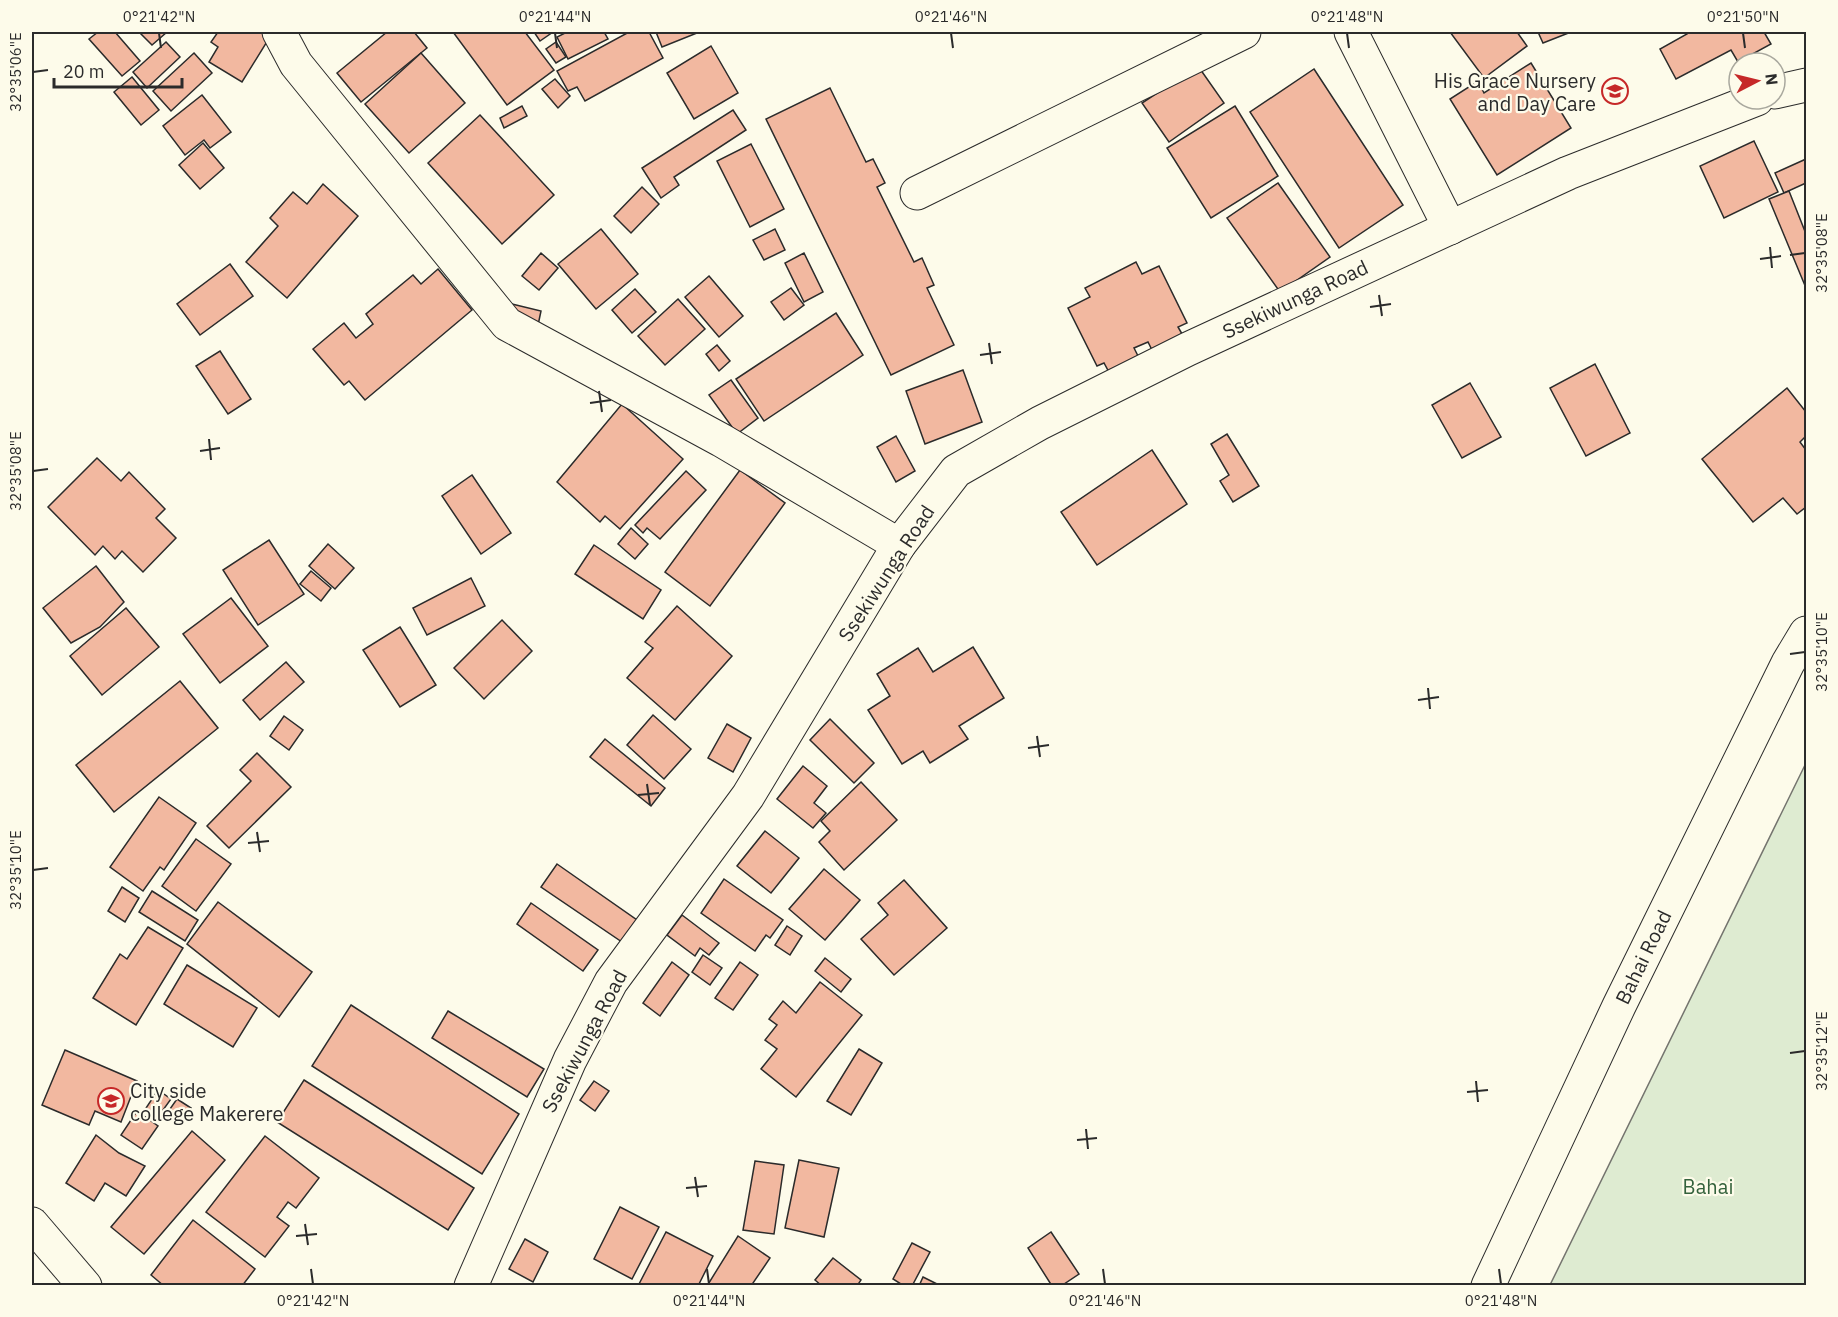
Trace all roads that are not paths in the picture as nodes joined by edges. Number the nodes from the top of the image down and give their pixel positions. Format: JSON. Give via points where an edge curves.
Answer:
{"nodes":[{"id":1,"x":279,"y":32,"type":"edge"},
{"id":2,"x":1244,"y":32,"type":"edge"},
{"id":3,"x":1351,"y":32,"type":"edge"},
{"id":4,"x":1806,"y":85,"type":"edge"},
{"id":5,"x":1787,"y":89,"type":"edge"},
{"id":6,"x":1727,"y":111,"type":"edge"},
{"id":7,"x":917,"y":193,"type":"dead end"},
{"id":8,"x":1450,"y":228,"type":"junction"},
{"id":9,"x":899,"y":545,"type":"junction"},
{"id":10,"x":1806,"y":633,"type":"edge"},
{"id":11,"x":38,"y":1244,"type":"edge"},
{"id":12,"x":85,"y":1286,"type":"edge"},
{"id":13,"x":471,"y":1286,"type":"edge"},
{"id":14,"x":1488,"y":1286,"type":"edge"}],
"edges":[{"from":1,"to":9,"type":"street","via":[[296,64],[507,324],[721,440]]},
{"from":2,"to":7,"type":"street"},
{"from":3,"to":8,"type":"street"},
{"from":4,"to":5,"type":"street"},
{"from":6,"to":8,"type":"street","name":"Ssekiwunga Road","via":[[1568,173]]},
{"from":8,"to":9,"type":"street","name":"Ssekiwunga Road","via":[[1188,349],[986,453],[956,471]]},
{"from":9,"to":13,"type":"street","name":"Ssekiwunga Road","via":[[748,796],[611,982],[570,1060]]},
{"from":10,"to":14,"type":"street","name":"Bahai Road","via":[[1624,996]]},
{"from":11,"to":12,"type":"street"}]}
